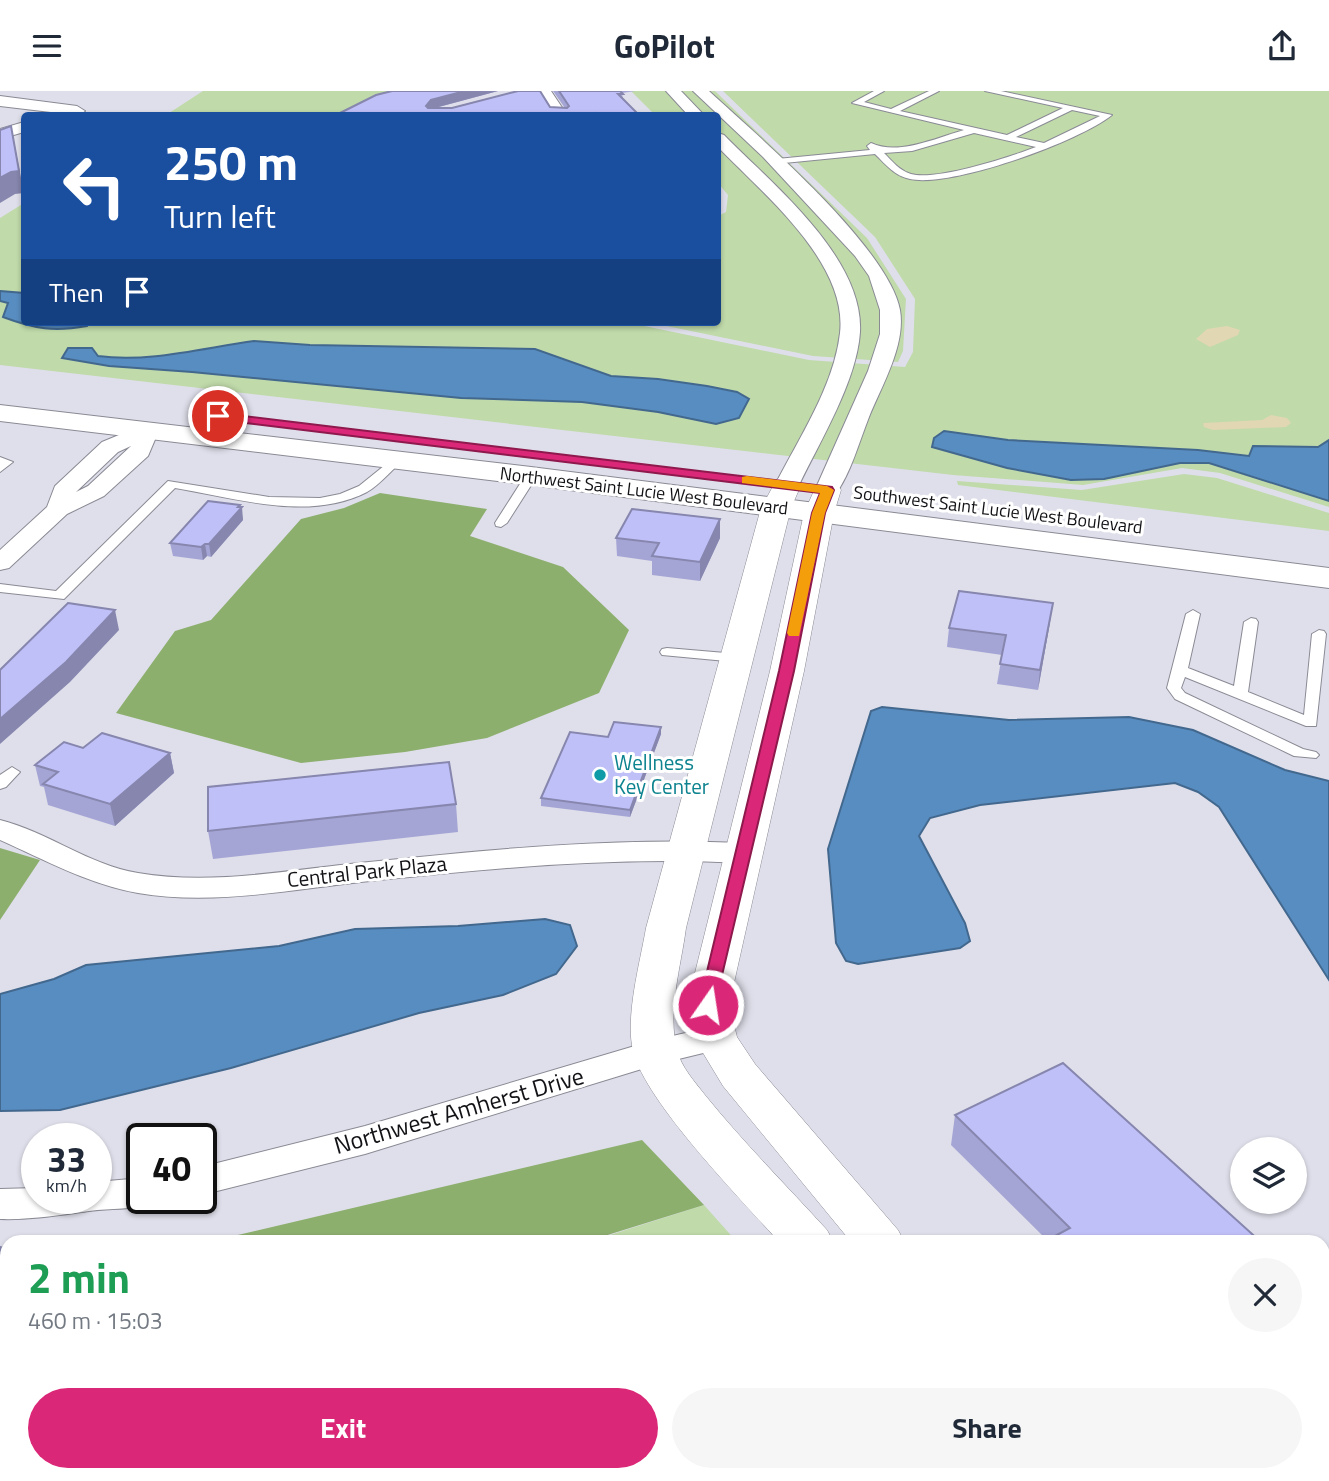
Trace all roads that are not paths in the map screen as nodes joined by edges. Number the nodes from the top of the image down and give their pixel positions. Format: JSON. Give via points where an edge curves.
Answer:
{"nodes":[{"id":1,"x":544,"y":91,"type":"edge"},
{"id":2,"x":673,"y":91,"type":"edge"},
{"id":3,"x":700,"y":91,"type":"edge"},
{"id":4,"x":880,"y":91,"type":"edge"},
{"id":5,"x":935,"y":91,"type":"edge"},
{"id":6,"x":989,"y":91,"type":"edge"},
{"id":7,"x":0,"y":101,"type":"edge"},
{"id":8,"x":1070,"y":107,"type":"junction"},
{"id":9,"x":73,"y":112,"type":"edge"},
{"id":10,"x":558,"y":112,"type":"edge"},
{"id":11,"x":693,"y":112,"type":"edge"},
{"id":12,"x":891,"y":112,"type":"junction"},
{"id":13,"x":0,"y":122,"type":"edge"},
{"id":14,"x":958,"y":126,"type":"junction"},
{"id":15,"x":21,"y":128,"type":"edge"},
{"id":16,"x":975,"y":130,"type":"junction"},
{"id":17,"x":0,"y":134,"type":"edge"},
{"id":18,"x":1007,"y":138,"type":"junction"},
{"id":19,"x":721,"y":141,"type":"edge"},
{"id":20,"x":1048,"y":146,"type":"junction"},
{"id":21,"x":875,"y":149,"type":"junction"},
{"id":22,"x":773,"y":158,"type":"junction"},
{"id":23,"x":721,"y":159,"type":"edge"},
{"id":24,"x":739,"y":161,"type":"junction"},
{"id":25,"x":721,"y":166,"type":"edge"},
{"id":26,"x":0,"y":390,"type":"edge"},
{"id":27,"x":0,"y":413,"type":"edge"},
{"id":28,"x":148,"y":430,"type":"junction"},
{"id":29,"x":350,"y":432,"type":"junction"},
{"id":30,"x":0,"y":461,"type":"edge"},
{"id":31,"x":395,"y":461,"type":"junction"},
{"id":32,"x":0,"y":468,"type":"edge"},
{"id":33,"x":531,"y":476,"type":"junction"},
{"id":34,"x":782,"y":496,"type":"junction"},
{"id":35,"x":823,"y":501,"type":"junction"},
{"id":36,"x":501,"y":523,"type":"dead end"},
{"id":37,"x":1329,"y":552,"type":"edge"},
{"id":38,"x":0,"y":563,"type":"edge"},
{"id":39,"x":1329,"y":563,"type":"edge"},
{"id":40,"x":1313,"y":576,"type":"edge"},
{"id":41,"x":0,"y":588,"type":"edge"},
{"id":42,"x":1193,"y":614,"type":"dead end"},
{"id":43,"x":1251,"y":622,"type":"dead end"},
{"id":44,"x":1319,"y":634,"type":"dead end"},
{"id":45,"x":667,"y":652,"type":"dead end"},
{"id":46,"x":737,"y":657,"type":"junction"},
{"id":47,"x":1180,"y":670,"type":"junction"},
{"id":48,"x":1240,"y":694,"type":"junction"},
{"id":49,"x":1311,"y":755,"type":"dead end"},
{"id":50,"x":12,"y":772,"type":"dead end"},
{"id":51,"x":0,"y":784,"type":"edge"},
{"id":52,"x":0,"y":829,"type":"edge"},
{"id":53,"x":686,"y":849,"type":"junction"},
{"id":54,"x":744,"y":853,"type":"junction"},
{"id":55,"x":716,"y":1038,"type":"junction"},
{"id":56,"x":655,"y":1052,"type":"junction"},
{"id":57,"x":217,"y":1177,"type":"edge"},
{"id":58,"x":21,"y":1203,"type":"edge"},
{"id":59,"x":0,"y":1204,"type":"edge"},
{"id":60,"x":803,"y":1235,"type":"edge"},
{"id":61,"x":874,"y":1235,"type":"edge"}],
"edges":[{"from":1,"to":10,"type":"street"},
{"from":2,"to":11,"type":"street"},
{"from":3,"to":22,"type":"street"},
{"from":4,"to":12,"type":"lane","via":[[856,103]]},
{"from":5,"to":12,"type":"lane"},
{"from":6,"to":8,"type":"lane"},
{"from":7,"to":9,"type":"street"},
{"from":8,"to":18,"type":"lane"},
{"from":8,"to":20,"type":"lane","via":[[1108,115]]},
{"from":12,"to":14,"type":"lane"},
{"from":13,"to":17,"type":"street"},
{"from":14,"to":16,"type":"lane"},
{"from":14,"to":21,"type":"lane"},
{"from":15,"to":17,"type":"street"},
{"from":16,"to":18,"type":"lane"},
{"from":16,"to":21,"type":"lane","via":[[923,146]]},
{"from":18,"to":20,"type":"lane"},
{"from":19,"to":24,"type":"street"},
{"from":20,"to":21,"type":"lane","via":[[995,165],[923,177],[902,174]]},
{"from":21,"to":22,"type":"lane"},
{"from":22,"to":24,"type":"street"},
{"from":22,"to":35,"type":"street","via":[[861,252],[878,276],[890,310],[890,334],[878,371]]},
{"from":23,"to":24,"type":"street"},
{"from":24,"to":25,"type":"street"},
{"from":24,"to":34,"type":"street","via":[[817,242],[845,286],[850,306],[850,333],[842,365]]},
{"from":26,"to":29,"type":"main road"},
{"from":27,"to":28,"type":"main road","name":"Northwest Saint Lucie West Boulevard"},
{"from":28,"to":29,"type":"main road","via":[[168,422],[190,422],[289,433]]},
{"from":28,"to":31,"type":"main road","name":"Northwest Saint Lucie West Boulevard"},
{"from":28,"to":38,"type":"street","via":[[140,451],[96,491],[59,509]]},
{"from":29,"to":34,"type":"main road"},
{"from":30,"to":32,"type":"lane","via":[[7,461]]},
{"from":31,"to":33,"type":"main road","name":"Northwest Saint Lucie West Boulevard"},
{"from":31,"to":41,"type":"lane","via":[[363,489],[330,501],[288,502],[172,484],[59,596]]},
{"from":33,"to":34,"type":"main road","name":"Northwest Saint Lucie West Boulevard"},
{"from":33,"to":36,"type":"lane"},
{"from":34,"to":35,"type":"main road","name":"Northwest Saint Lucie West Boulevard"},
{"from":34,"to":46,"type":"street"},
{"from":35,"to":37,"type":"main road","name":"Southwest Saint Lucie West Boulevard"},
{"from":35,"to":40,"type":"main road","name":"Northwest Saint Lucie West Boulevard"},
{"from":35,"to":54,"type":"street"},
{"from":39,"to":40,"type":"main road","via":[[1302,568]]},
{"from":42,"to":47,"type":"lane"},
{"from":43,"to":48,"type":"lane"},
{"from":44,"to":48,"type":"lane","via":[[1311,723]]},
{"from":45,"to":46,"type":"lane"},
{"from":46,"to":53,"type":"street"},
{"from":47,"to":48,"type":"lane"},
{"from":47,"to":49,"type":"lane","via":[[1174,688],[1180,696]]},
{"from":50,"to":51,"type":"lane"},
{"from":52,"to":53,"type":"street","name":"Central Park Plaza","via":[[90,869],[138,883],[194,886],[509,858]]},
{"from":53,"to":54,"type":"street","name":"Central Park Plaza"},
{"from":53,"to":56,"type":"street","via":[[666,928],[656,999]]},
{"from":54,"to":55,"type":"street","via":[[708,1005]]},
{"from":55,"to":56,"type":"street","name":"Northwest Amherst Drive"},
{"from":55,"to":61,"type":"street","via":[[739,1075]]},
{"from":56,"to":57,"type":"street","name":"Northwest Amherst Drive","via":[[365,1140]]},
{"from":56,"to":60,"type":"street","via":[[677,1091]]},
{"from":58,"to":59,"type":"street"}]}
